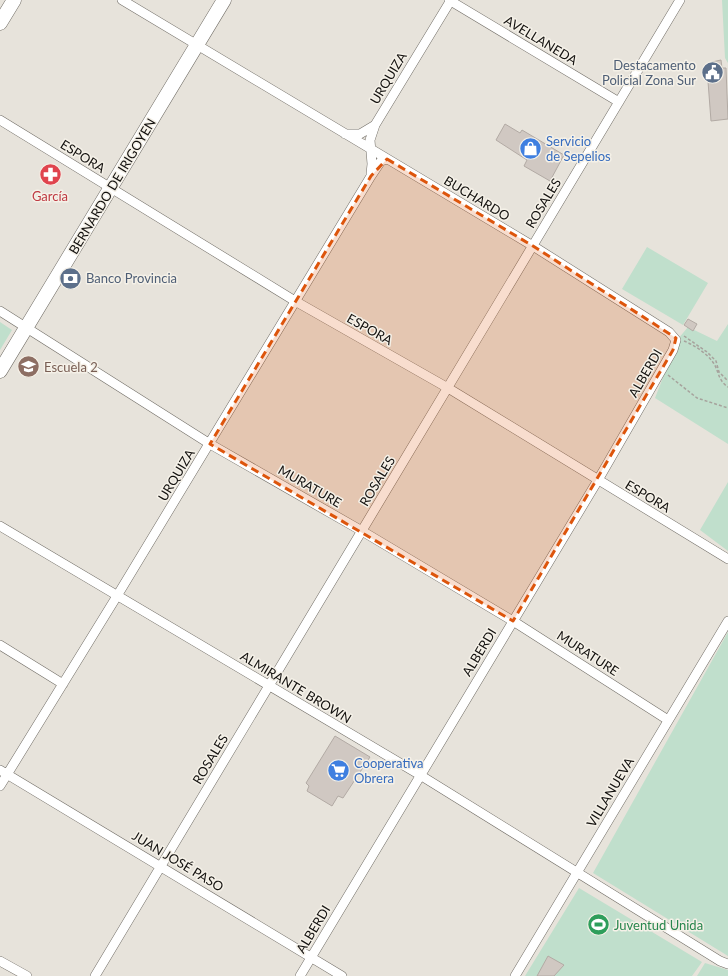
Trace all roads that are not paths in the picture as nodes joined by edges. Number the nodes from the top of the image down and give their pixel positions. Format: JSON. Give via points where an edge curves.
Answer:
{"nodes":[{"id":1,"x":14,"y":0,"type":"edge"},
{"id":2,"x":122,"y":0,"type":"edge"},
{"id":3,"x":224,"y":0,"type":"edge"},
{"id":4,"x":450,"y":0,"type":"edge"},
{"id":5,"x":680,"y":0,"type":"edge"},
{"id":6,"x":0,"y":23,"type":"edge"},
{"id":7,"x":197,"y":45,"type":"junction"},
{"id":8,"x":619,"y":102,"type":"junction"},
{"id":9,"x":0,"y":120,"type":"edge"},
{"id":10,"x":375,"y":125,"type":"junction"},
{"id":11,"x":345,"y":134,"type":"junction"},
{"id":12,"x":370,"y":149,"type":"junction"},
{"id":13,"x":387,"y":159,"type":"junction"},
{"id":14,"x":370,"y":176,"type":"junction"},
{"id":15,"x":110,"y":188,"type":"junction"},
{"id":16,"x":533,"y":246,"type":"junction"},
{"id":17,"x":295,"y":301,"type":"junction"},
{"id":18,"x":0,"y":311,"type":"edge"},
{"id":19,"x":27,"y":327,"type":"junction"},
{"id":20,"x":676,"y":338,"type":"joint"},
{"id":21,"x":0,"y":371,"type":"edge"},
{"id":22,"x":448,"y":388,"type":"junction"},
{"id":23,"x":210,"y":444,"type":"junction"},
{"id":24,"x":598,"y":480,"type":"junction"},
{"id":25,"x":0,"y":526,"type":"edge"},
{"id":26,"x":362,"y":531,"type":"junction"},
{"id":27,"x":728,"y":559,"type":"edge"},
{"id":28,"x":118,"y":596,"type":"junction"},
{"id":29,"x":513,"y":621,"type":"junction"},
{"id":30,"x":728,"y":621,"type":"edge"},
{"id":31,"x":0,"y":645,"type":"edge"},
{"id":32,"x":63,"y":684,"type":"junction"},
{"id":33,"x":269,"y":686,"type":"junction"},
{"id":34,"x":668,"y":720,"type":"junction"},
{"id":35,"x":3,"y":772,"type":"edge"},
{"id":36,"x":420,"y":775,"type":"junction"},
{"id":37,"x":0,"y":786,"type":"edge"},
{"id":38,"x":162,"y":866,"type":"junction"},
{"id":39,"x":577,"y":872,"type":"junction"},
{"id":40,"x":312,"y":957,"type":"junction"},
{"id":41,"x":0,"y":961,"type":"edge"},
{"id":42,"x":728,"y":964,"type":"edge"},
{"id":43,"x":27,"y":976,"type":"edge"},
{"id":44,"x":95,"y":976,"type":"edge"},
{"id":45,"x":300,"y":976,"type":"edge"},
{"id":46,"x":342,"y":976,"type":"edge"},
{"id":47,"x":515,"y":976,"type":"edge"}],
"edges":[{"from":1,"to":6,"type":"main road"},
{"from":2,"to":7,"type":"street","name":"BUCHARDO"},
{"from":3,"to":7,"type":"main road","name":"BERNARDO DE IRIGOYEN"},
{"from":4,"to":8,"type":"street","name":"AVELLANEDA"},
{"from":4,"to":10,"type":"street","name":"URQUIZA"},
{"from":5,"to":8,"type":"street","name":"ROSALES"},
{"from":7,"to":11,"type":"street","name":"BUCHARDO"},
{"from":7,"to":15,"type":"main road","name":"BERNARDO DE IRIGOYEN"},
{"from":8,"to":16,"type":"street","name":"ROSALES"},
{"from":9,"to":15,"type":"street","name":"ESPORA"},
{"from":10,"to":11,"type":"street","via":[[366,132]]},
{"from":10,"to":12,"type":"street","name":"URQUIZA"},
{"from":11,"to":12,"type":"street","name":"BUCHARDO"},
{"from":12,"to":13,"type":"street","name":"BUCHARDO"},
{"from":12,"to":14,"type":"street","name":"URQUIZA"},
{"from":13,"to":14,"type":"street","name":"URQUIZA","via":[[381,161]]},
{"from":13,"to":16,"type":"street","name":"BUCHARDO"},
{"from":14,"to":17,"type":"street","name":"URQUIZA"},
{"from":15,"to":17,"type":"street","name":"ESPORA"},
{"from":15,"to":19,"type":"main road","name":"BERNARDO DE IRIGOYEN"},
{"from":16,"to":20,"type":"street","name":"BUCHARDO"},
{"from":16,"to":22,"type":"street","name":"ROSALES"},
{"from":17,"to":22,"type":"street","name":"ESPORA"},
{"from":17,"to":23,"type":"street","name":"URQUIZA"},
{"from":18,"to":19,"type":"street","name":"MURATURE"},
{"from":19,"to":21,"type":"main road","name":"BERNARDO DE IRIGOYEN"},
{"from":19,"to":23,"type":"street","name":"MURATURE"},
{"from":20,"to":24,"type":"street","name":"ALBERDI","via":[[673,350]]},
{"from":22,"to":24,"type":"street","name":"ESPORA"},
{"from":22,"to":26,"type":"street","name":"ROSALES"},
{"from":23,"to":26,"type":"street","name":"MURATURE"},
{"from":23,"to":28,"type":"street","name":"URQUIZA"},
{"from":24,"to":27,"type":"street","name":"ESPORA"},
{"from":24,"to":29,"type":"street","name":"ALBERDI"},
{"from":25,"to":28,"type":"street","name":"ALMIRANTE BROWN"},
{"from":26,"to":29,"type":"street","name":"MURATURE"},
{"from":26,"to":33,"type":"street","name":"ROSALES"},
{"from":28,"to":32,"type":"street","name":"URQUIZA"},
{"from":28,"to":33,"type":"street","name":"ALMIRANTE BROWN"},
{"from":29,"to":34,"type":"street","name":"MURATURE"},
{"from":29,"to":36,"type":"street","name":"ALBERDI"},
{"from":30,"to":34,"type":"street","name":"VILLANUEVA"},
{"from":31,"to":32,"type":"street"},
{"from":32,"to":35,"type":"street","name":"URQUIZA"},
{"from":33,"to":36,"type":"street","name":"ALMIRANTE BROWN"},
{"from":33,"to":38,"type":"street","name":"ROSALES"},
{"from":34,"to":39,"type":"street","name":"VILLANUEVA"},
{"from":35,"to":37,"type":"street","name":"URQUIZA"},
{"from":35,"to":38,"type":"street","name":"JUAN JOSÉ PASO"},
{"from":36,"to":39,"type":"street","name":"ALMIRANTE BROWN"},
{"from":36,"to":40,"type":"street","name":"ALBERDI"},
{"from":38,"to":40,"type":"street","name":"JUAN JOSÉ PASO"},
{"from":38,"to":44,"type":"street","name":"ROSALES"},
{"from":39,"to":42,"type":"street","name":"ALMIRANTE BROWN"},
{"from":39,"to":47,"type":"street","name":"VILLANUEVA"},
{"from":40,"to":45,"type":"street","name":"ALBERDI"},
{"from":40,"to":46,"type":"street","name":"JUAN JOSÉ PASO"},
{"from":41,"to":43,"type":"street"}]}
